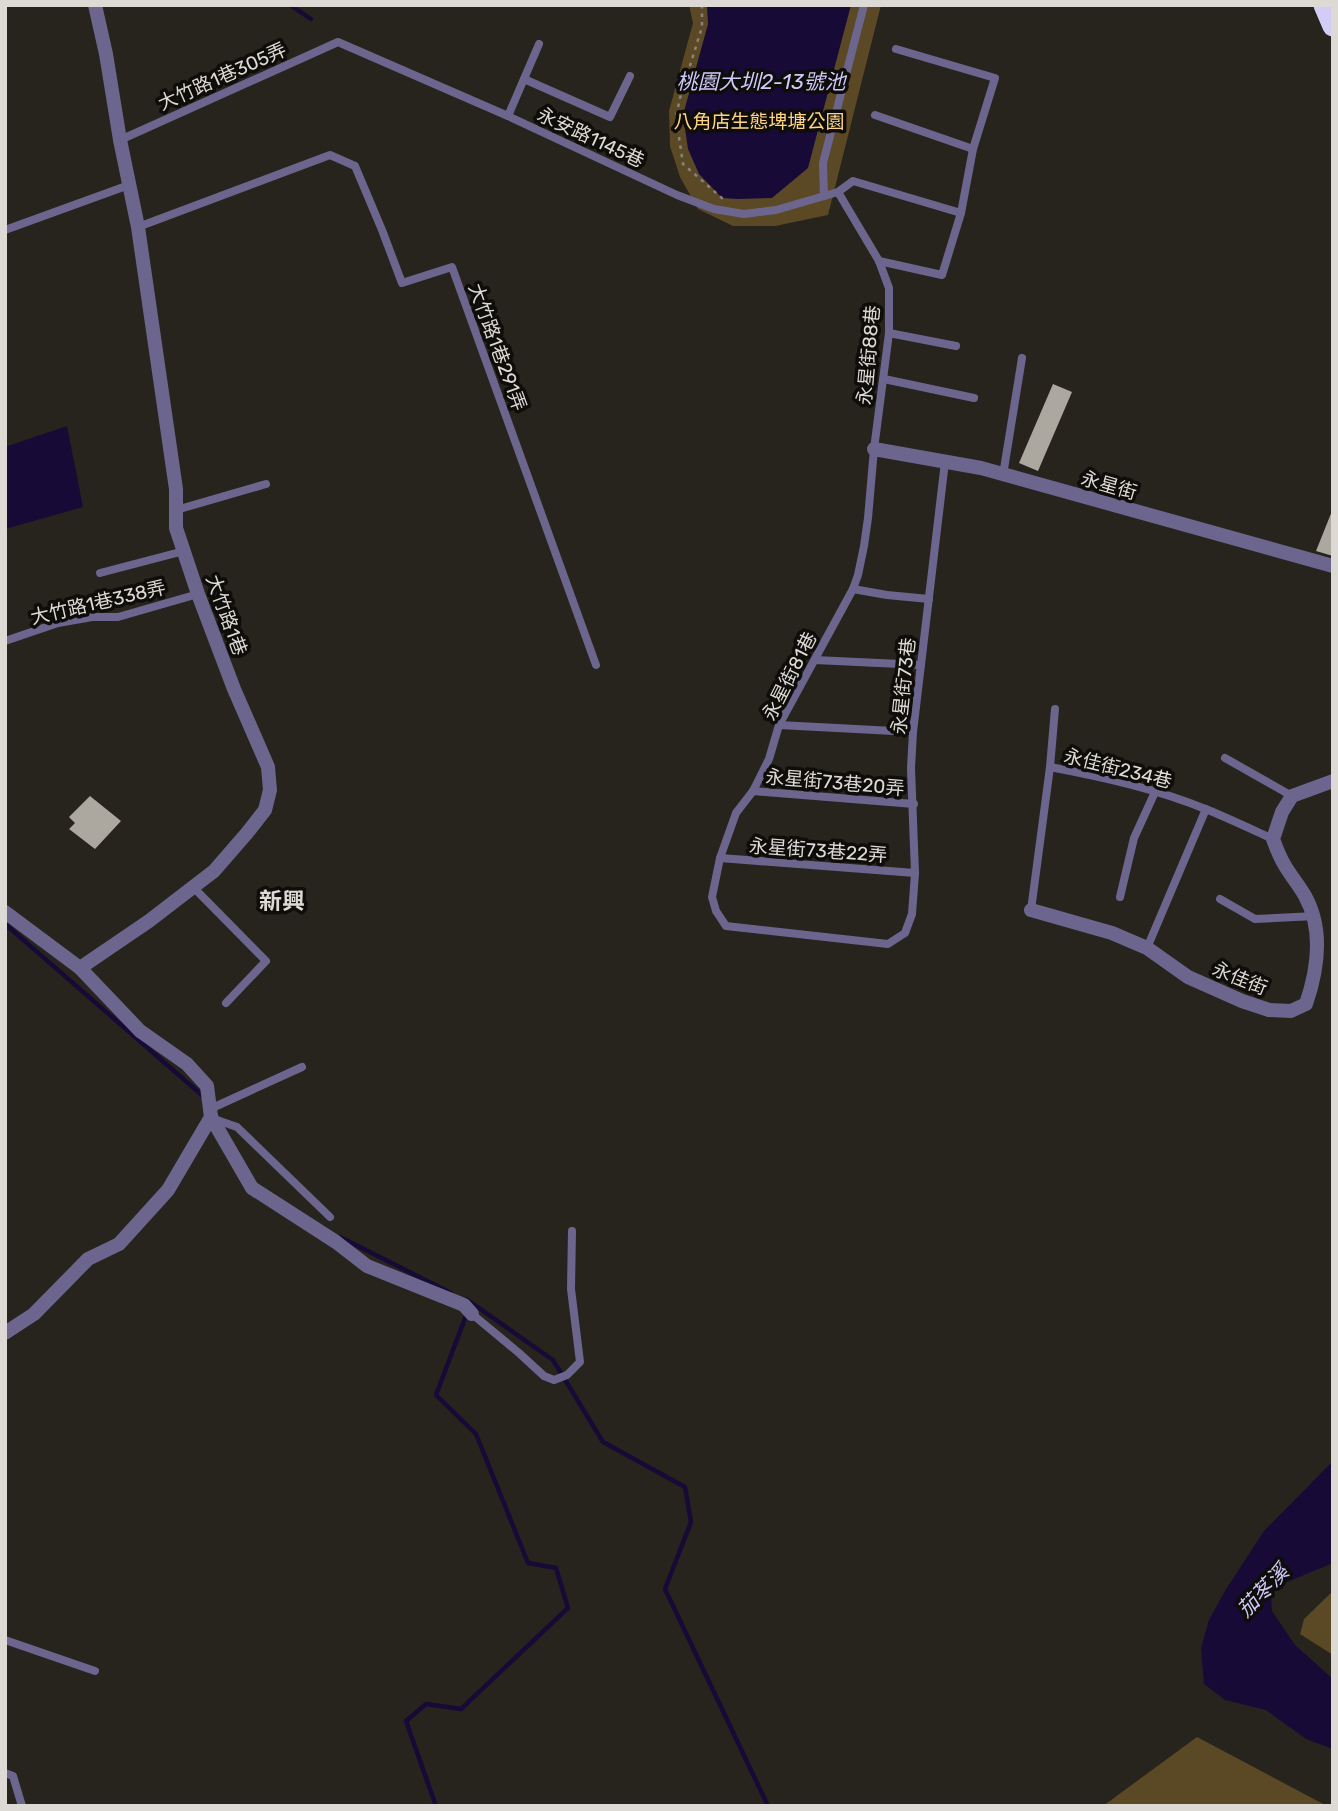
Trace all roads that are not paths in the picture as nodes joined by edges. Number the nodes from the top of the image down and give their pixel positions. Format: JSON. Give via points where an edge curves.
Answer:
{"nodes":[{"id":1,"x":95,"y":5,"type":"edge"},
{"id":2,"x":864,"y":5,"type":"edge"},
{"id":3,"x":1324,"y":5,"type":"edge"},
{"id":4,"x":1333,"y":26,"type":"edge"},
{"id":5,"x":338,"y":42,"type":"joint"},
{"id":6,"x":539,"y":44,"type":"dead end"},
{"id":7,"x":896,"y":50,"type":"dead end"},
{"id":8,"x":630,"y":76,"type":"dead end"},
{"id":9,"x":524,"y":79,"type":"junction"},
{"id":10,"x":875,"y":115,"type":"dead end"},
{"id":11,"x":508,"y":116,"type":"junction"},
{"id":12,"x":120,"y":139,"type":"junction"},
{"id":13,"x":973,"y":149,"type":"junction"},
{"id":14,"x":129,"y":185,"type":"junction"},
{"id":15,"x":838,"y":192,"type":"junction"},
{"id":16,"x":824,"y":196,"type":"junction"},
{"id":17,"x":961,"y":213,"type":"junction"},
{"id":18,"x":138,"y":227,"type":"junction"},
{"id":19,"x":5,"y":230,"type":"edge"},
{"id":20,"x":879,"y":261,"type":"junction"},
{"id":21,"x":889,"y":333,"type":"junction"},
{"id":22,"x":956,"y":346,"type":"dead end"},
{"id":23,"x":1022,"y":358,"type":"dead end"},
{"id":24,"x":884,"y":379,"type":"junction"},
{"id":25,"x":974,"y":398,"type":"dead end"},
{"id":26,"x":874,"y":449,"type":"junction"},
{"id":27,"x":945,"y":462,"type":"junction"},
{"id":28,"x":1003,"y":475,"type":"junction"},
{"id":29,"x":266,"y":484,"type":"dead end"},
{"id":30,"x":176,"y":510,"type":"junction"},
{"id":31,"x":184,"y":551,"type":"junction"},
{"id":32,"x":1333,"y":566,"type":"edge"},
{"id":33,"x":100,"y":573,"type":"dead end"},
{"id":34,"x":853,"y":589,"type":"junction"},
{"id":35,"x":198,"y":594,"type":"junction"},
{"id":36,"x":929,"y":599,"type":"junction"},
{"id":37,"x":5,"y":641,"type":"edge"},
{"id":38,"x":815,"y":660,"type":"junction"},
{"id":39,"x":596,"y":665,"type":"dead end"},
{"id":40,"x":921,"y":665,"type":"junction"},
{"id":41,"x":1055,"y":709,"type":"dead end"},
{"id":42,"x":779,"y":725,"type":"junction"},
{"id":43,"x":913,"y":732,"type":"junction"},
{"id":44,"x":1225,"y":758,"type":"dead end"},
{"id":45,"x":1050,"y":767,"type":"junction"},
{"id":46,"x":1333,"y":781,"type":"edge"},
{"id":47,"x":753,"y":791,"type":"junction"},
{"id":48,"x":1155,"y":792,"type":"junction"},
{"id":49,"x":1292,"y":796,"type":"junction"},
{"id":50,"x":914,"y":804,"type":"junction"},
{"id":51,"x":1206,"y":809,"type":"junction"},
{"id":52,"x":1273,"y":839,"type":"junction"},
{"id":53,"x":720,"y":858,"type":"junction"},
{"id":54,"x":915,"y":873,"type":"junction"},
{"id":55,"x":193,"y":887,"type":"junction"},
{"id":56,"x":1120,"y":897,"type":"dead end"},
{"id":57,"x":1220,"y":899,"type":"dead end"},
{"id":58,"x":1031,"y":911,"type":"joint"},
{"id":59,"x":5,"y":912,"type":"edge"},
{"id":60,"x":912,"y":914,"type":"joint"},
{"id":61,"x":1315,"y":916,"type":"junction"},
{"id":62,"x":1147,"y":948,"type":"junction"},
{"id":63,"x":80,"y":968,"type":"junction"},
{"id":64,"x":226,"y":1003,"type":"dead end"},
{"id":65,"x":302,"y":1067,"type":"dead end"},
{"id":66,"x":212,"y":1109,"type":"junction"},
{"id":67,"x":330,"y":1217,"type":"dead end"},
{"id":68,"x":572,"y":1231,"type":"dead end"},
{"id":69,"x":468,"y":1310,"type":"joint"},
{"id":70,"x":5,"y":1332,"type":"edge"},
{"id":71,"x":5,"y":1640,"type":"edge"},
{"id":72,"x":95,"y":1671,"type":"dead end"},
{"id":73,"x":5,"y":1773,"type":"edge"},
{"id":74,"x":22,"y":1806,"type":"edge"}],
"edges":[{"from":1,"to":12,"type":"street","name":"大竹路1巷"},
{"from":2,"to":16,"type":"lane","via":[[823,163]]},
{"from":3,"to":4,"type":"highway"},
{"from":5,"to":11,"type":"lane","name":"永安路1145巷"},
{"from":5,"to":12,"type":"lane","name":"大竹路1巷305弄"},
{"from":6,"to":9,"type":"lane"},
{"from":7,"to":13,"type":"lane","via":[[995,78]]},
{"from":8,"to":9,"type":"lane","via":[[610,117]]},
{"from":9,"to":11,"type":"lane"},
{"from":10,"to":13,"type":"lane"},
{"from":11,"to":16,"type":"lane","name":"永安路1145巷","via":[[714,209],[744,214]]},
{"from":12,"to":14,"type":"street","name":"大竹路1巷"},
{"from":13,"to":17,"type":"lane"},
{"from":14,"to":18,"type":"street","name":"大竹路1巷"},
{"from":14,"to":19,"type":"lane"},
{"from":15,"to":16,"type":"lane","name":"永安路1145巷"},
{"from":15,"to":17,"type":"lane","name":"永安路1145巷","via":[[853,181]]},
{"from":15,"to":20,"type":"lane","name":"永星街88巷"},
{"from":17,"to":20,"type":"lane","via":[[942,275]]},
{"from":18,"to":30,"type":"street","name":"大竹路1巷"},
{"from":18,"to":39,"type":"lane","name":"大竹路1巷291弄","via":[[330,155],[355,166],[402,283],[452,267]]},
{"from":20,"to":21,"type":"lane","name":"永星街88巷","via":[[889,288]]},
{"from":21,"to":22,"type":"lane"},
{"from":21,"to":24,"type":"lane","name":"永星街88巷"},
{"from":23,"to":28,"type":"lane"},
{"from":24,"to":25,"type":"lane"},
{"from":24,"to":26,"type":"lane","name":"永星街88巷"},
{"from":26,"to":27,"type":"street","name":"永星街"},
{"from":26,"to":34,"type":"lane","name":"永星街81巷","via":[[864,545]]},
{"from":27,"to":28,"type":"street","name":"永星街"},
{"from":27,"to":36,"type":"lane","name":"永星街73巷"},
{"from":28,"to":32,"type":"street","name":"永星街"},
{"from":29,"to":30,"type":"lane"},
{"from":30,"to":31,"type":"street","name":"大竹路1巷"},
{"from":31,"to":33,"type":"lane"},
{"from":31,"to":35,"type":"street","name":"大竹路1巷"},
{"from":34,"to":36,"type":"lane"},
{"from":34,"to":38,"type":"lane","name":"永星街81巷"},
{"from":35,"to":37,"type":"lane","name":"大竹路1巷338弄","via":[[118,617],[58,623]]},
{"from":35,"to":55,"type":"street","name":"大竹路1巷","via":[[268,767],[270,790],[265,810],[247,833],[214,871]]},
{"from":36,"to":40,"type":"lane","name":"永星街73巷"},
{"from":38,"to":40,"type":"lane"},
{"from":38,"to":42,"type":"lane","name":"永星街81巷"},
{"from":40,"to":43,"type":"lane","name":"永星街73巷"},
{"from":41,"to":45,"type":"lane"},
{"from":42,"to":43,"type":"lane"},
{"from":42,"to":47,"type":"lane","name":"永星街81巷"},
{"from":43,"to":50,"type":"lane","name":"永星街73巷"},
{"from":44,"to":49,"type":"lane"},
{"from":45,"to":48,"type":"lane","name":"永佳街234巷"},
{"from":45,"to":58,"type":"lane","name":"永佳街234巷"},
{"from":46,"to":49,"type":"street"},
{"from":47,"to":50,"type":"lane","name":"永星街73巷20弄"},
{"from":47,"to":53,"type":"lane","name":"永星街81巷","via":[[736,813]]},
{"from":48,"to":51,"type":"lane","name":"永佳街234巷"},
{"from":48,"to":56,"type":"lane","via":[[1134,838]]},
{"from":49,"to":52,"type":"street"},
{"from":50,"to":54,"type":"lane","name":"永星街73巷"},
{"from":51,"to":52,"type":"lane","name":"永佳街234巷"},
{"from":51,"to":62,"type":"lane"},
{"from":52,"to":61,"type":"street","name":"永佳街"},
{"from":53,"to":54,"type":"lane","name":"永星街73巷22弄"},
{"from":53,"to":60,"type":"lane","name":"永星街81巷","via":[[712,897],[726,926],[888,944],[905,933]]},
{"from":54,"to":60,"type":"lane","name":"永星街73巷"},
{"from":55,"to":63,"type":"street","name":"大竹路1巷"},
{"from":55,"to":64,"type":"lane","via":[[265,961]]},
{"from":57,"to":61,"type":"lane","via":[[1255,919]]},
{"from":58,"to":62,"type":"street","name":"永佳街","via":[[1112,933]]},
{"from":59,"to":63,"type":"street"},
{"from":61,"to":62,"type":"street","name":"永佳街","via":[[1318,938],[1312,986],[1306,1004],[1291,1011],[1242,1001],[1188,977]]},
{"from":63,"to":66,"type":"street","via":[[140,1031],[187,1065],[207,1086]]},
{"from":65,"to":66,"type":"lane"},
{"from":66,"to":67,"type":"lane","via":[[237,1127]]},
{"from":66,"to":69,"type":"street","via":[[257,1191],[367,1266]]},
{"from":66,"to":70,"type":"street","via":[[168,1190],[119,1244],[88,1259],[34,1314]]},
{"from":68,"to":69,"type":"lane","via":[[570,1289],[580,1363],[567,1376],[554,1380],[544,1376]]},
{"from":71,"to":72,"type":"lane"},
{"from":73,"to":74,"type":"lane","via":[[13,1776]]}]}
